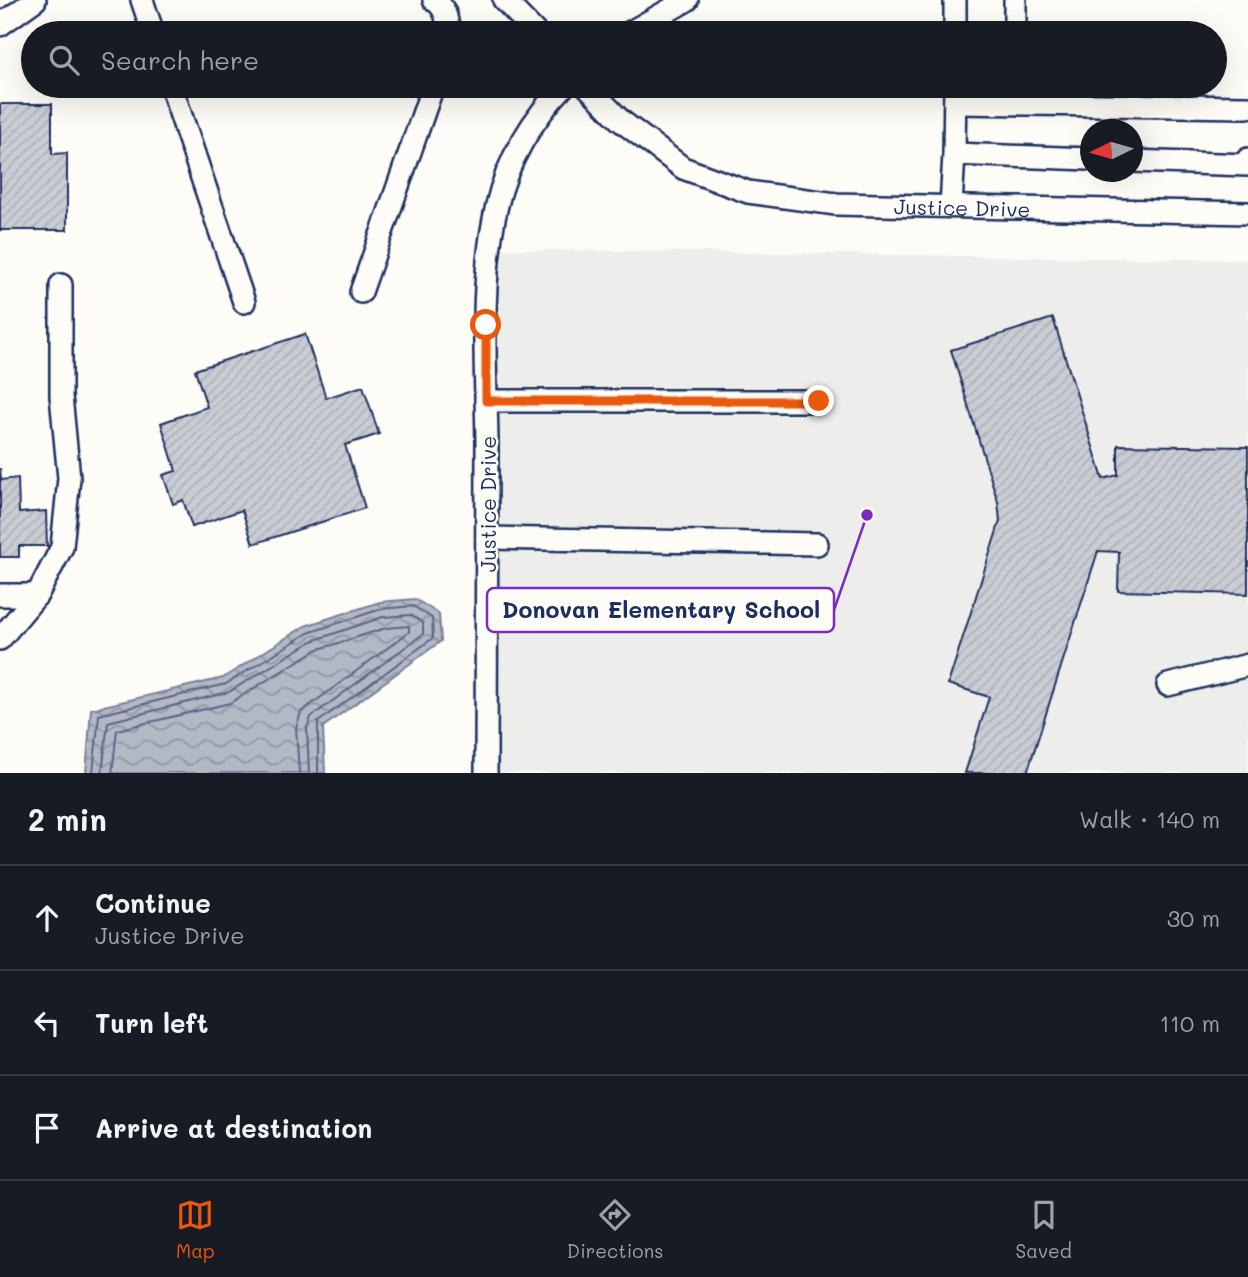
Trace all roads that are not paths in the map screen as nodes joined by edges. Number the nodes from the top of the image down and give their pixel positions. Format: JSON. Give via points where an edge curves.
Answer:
{"nodes":[{"id":1,"x":35,"y":0,"type":"edge"},
{"id":2,"x":142,"y":0,"type":"edge"},
{"id":3,"x":434,"y":0,"type":"edge"},
{"id":4,"x":505,"y":0,"type":"edge"},
{"id":5,"x":687,"y":0,"type":"edge"},
{"id":6,"x":955,"y":0,"type":"edge"},
{"id":7,"x":1015,"y":0,"type":"edge"},
{"id":8,"x":149,"y":21,"type":"edge"},
{"id":9,"x":448,"y":21,"type":"edge"},
{"id":10,"x":525,"y":21,"type":"edge"},
{"id":11,"x":650,"y":21,"type":"edge"},
{"id":12,"x":955,"y":21,"type":"edge"},
{"id":13,"x":1014,"y":21,"type":"edge"},
{"id":14,"x":0,"y":25,"type":"edge"},
{"id":15,"x":175,"y":98,"type":"edge"},
{"id":16,"x":429,"y":98,"type":"edge"},
{"id":17,"x":554,"y":98,"type":"edge"},
{"id":18,"x":599,"y":98,"type":"edge"},
{"id":19,"x":955,"y":98,"type":"edge"},
{"id":20,"x":1072,"y":98,"type":"edge"},
{"id":21,"x":1248,"y":107,"type":"edge"},
{"id":22,"x":954,"y":154,"type":"junction"},
{"id":23,"x":1080,"y":159,"type":"edge"},
{"id":24,"x":1248,"y":159,"type":"edge"},
{"id":25,"x":1143,"y":161,"type":"edge"},
{"id":26,"x":951,"y":206,"type":"junction"},
{"id":27,"x":1248,"y":213,"type":"edge"},
{"id":28,"x":61,"y":285,"type":"dead end"},
{"id":29,"x":360,"y":292,"type":"dead end"},
{"id":30,"x":244,"y":302,"type":"dead end"},
{"id":31,"x":486,"y":401,"type":"junction"},
{"id":32,"x":819,"y":401,"type":"dead end"},
{"id":33,"x":487,"y":538,"type":"junction"},
{"id":34,"x":817,"y":544,"type":"dead end"},
{"id":35,"x":0,"y":595,"type":"edge"},
{"id":36,"x":37,"y":595,"type":"junction"},
{"id":37,"x":0,"y":639,"type":"edge"},
{"id":38,"x":1248,"y":665,"type":"edge"},
{"id":39,"x":1168,"y":685,"type":"dead end"},
{"id":40,"x":486,"y":773,"type":"edge"}],
"edges":[{"from":1,"to":14,"type":"street"},
{"from":2,"to":8,"type":"street"},
{"from":3,"to":9,"type":"street"},
{"from":4,"to":10,"type":"street"},
{"from":5,"to":11,"type":"street"},
{"from":6,"to":12,"type":"street"},
{"from":7,"to":13,"type":"street"},
{"from":15,"to":30,"type":"street"},
{"from":16,"to":29,"type":"street"},
{"from":17,"to":31,"type":"street","name":"Justice Drive","via":[[519,147],[497,204],[489,249]]},
{"from":18,"to":26,"type":"street","name":"Justice Drive","via":[[683,168],[748,191],[836,204]]},
{"from":19,"to":22,"type":"street"},
{"from":20,"to":21,"type":"street"},
{"from":22,"to":23,"type":"street"},
{"from":22,"to":26,"type":"street"},
{"from":24,"to":25,"type":"street","via":[[1248,165]]},
{"from":26,"to":27,"type":"street","name":"Justice Drive"},
{"from":28,"to":36,"type":"street","via":[[61,396],[69,478],[62,547]]},
{"from":31,"to":32,"type":"street"},
{"from":31,"to":33,"type":"street","name":"Justice Drive"},
{"from":33,"to":34,"type":"street"},
{"from":33,"to":40,"type":"street","name":"Justice Drive"},
{"from":35,"to":36,"type":"street"},
{"from":36,"to":37,"type":"street"},
{"from":38,"to":39,"type":"street"}]}
